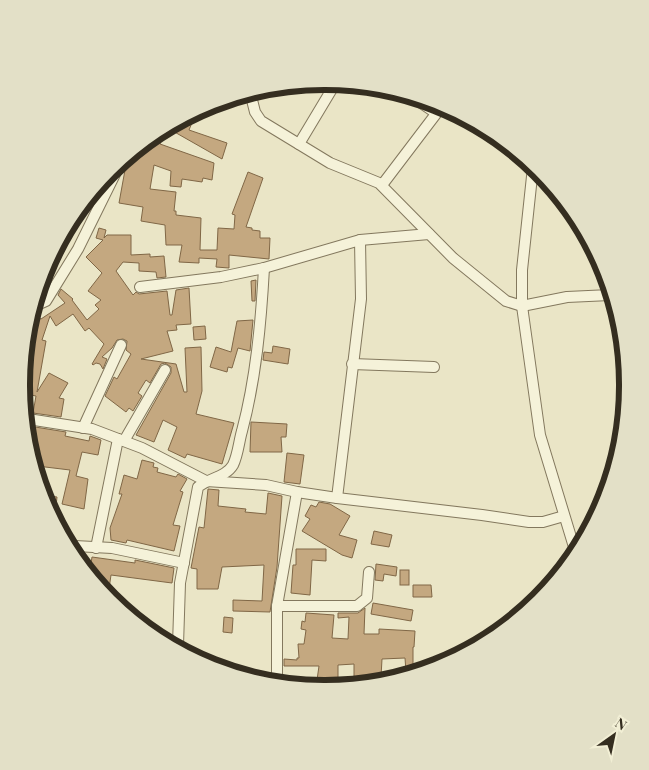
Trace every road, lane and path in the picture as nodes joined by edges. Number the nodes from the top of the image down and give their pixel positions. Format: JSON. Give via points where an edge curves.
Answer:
{"nodes":[{"id":1,"x":331,"y":90,"type":"edge"},
{"id":2,"x":252,"y":100,"type":"edge"},
{"id":3,"x":436,"y":113,"type":"edge"},
{"id":4,"x":299,"y":144,"type":"junction"},
{"id":5,"x":532,"y":176,"type":"edge"},
{"id":6,"x":111,"y":183,"type":"edge"},
{"id":7,"x":382,"y":185,"type":"junction"},
{"id":8,"x":430,"y":234,"type":"junction"},
{"id":9,"x":360,"y":240,"type":"junction"},
{"id":10,"x":264,"y":268,"type":"junction"},
{"id":11,"x":140,"y":287,"type":"dead end"},
{"id":12,"x":605,"y":295,"type":"edge"},
{"id":13,"x":41,"y":305,"type":"edge"},
{"id":14,"x":522,"y":306,"type":"junction"},
{"id":15,"x":121,"y":345,"type":"dead end"},
{"id":16,"x":352,"y":364,"type":"junction"},
{"id":17,"x":434,"y":367,"type":"dead end"},
{"id":18,"x":165,"y":370,"type":"dead end"},
{"id":19,"x":33,"y":420,"type":"edge"},
{"id":20,"x":83,"y":428,"type":"junction"},
{"id":21,"x":121,"y":440,"type":"junction"},
{"id":22,"x":206,"y":481,"type":"junction"},
{"id":23,"x":297,"y":492,"type":"junction"},
{"id":24,"x":337,"y":498,"type":"junction"},
{"id":25,"x":564,"y":516,"type":"junction"},
{"id":26,"x":573,"y":543,"type":"edge"},
{"id":27,"x":78,"y":546,"type":"edge"},
{"id":28,"x":96,"y":548,"type":"junction"},
{"id":29,"x":184,"y":563,"type":"junction"},
{"id":30,"x":369,"y":572,"type":"dead end"},
{"id":31,"x":278,"y":606,"type":"junction"},
{"id":32,"x":178,"y":641,"type":"edge"},
{"id":33,"x":277,"y":676,"type":"edge"}],
"edges":[{"from":1,"to":4,"type":"street"},
{"from":2,"to":4,"type":"street","via":[[262,121]]},
{"from":3,"to":7,"type":"street"},
{"from":4,"to":7,"type":"street","via":[[330,163]]},
{"from":5,"to":14,"type":"street","via":[[522,270]]},
{"from":6,"to":13,"type":"street","via":[[78,249]]},
{"from":7,"to":8,"type":"street"},
{"from":8,"to":9,"type":"street"},
{"from":8,"to":14,"type":"street","via":[[453,258],[506,301]]},
{"from":9,"to":10,"type":"street"},
{"from":9,"to":16,"type":"street","via":[[361,299]]},
{"from":10,"to":11,"type":"street","via":[[221,278]]},
{"from":10,"to":22,"type":"street","via":[[260,329],[248,410],[233,465],[222,476]]},
{"from":12,"to":14,"type":"street","via":[[567,297]]},
{"from":14,"to":25,"type":"street","via":[[540,435]]},
{"from":15,"to":20,"type":"street"},
{"from":16,"to":17,"type":"street"},
{"from":16,"to":24,"type":"street"},
{"from":18,"to":21,"type":"street"},
{"from":19,"to":20,"type":"street"},
{"from":20,"to":21,"type":"street"},
{"from":21,"to":22,"type":"street"},
{"from":21,"to":28,"type":"street"},
{"from":22,"to":23,"type":"street","via":[[266,485]]},
{"from":22,"to":29,"type":"street","via":[[198,487]]},
{"from":23,"to":24,"type":"street"},
{"from":23,"to":31,"type":"street"},
{"from":24,"to":25,"type":"street","via":[[529,522]]},
{"from":25,"to":26,"type":"street"},
{"from":27,"to":28,"type":"street"},
{"from":28,"to":29,"type":"street","via":[[112,548]]},
{"from":29,"to":32,"type":"street"},
{"from":30,"to":31,"type":"street","via":[[367,598],[357,606]]},
{"from":31,"to":33,"type":"street"}]}
